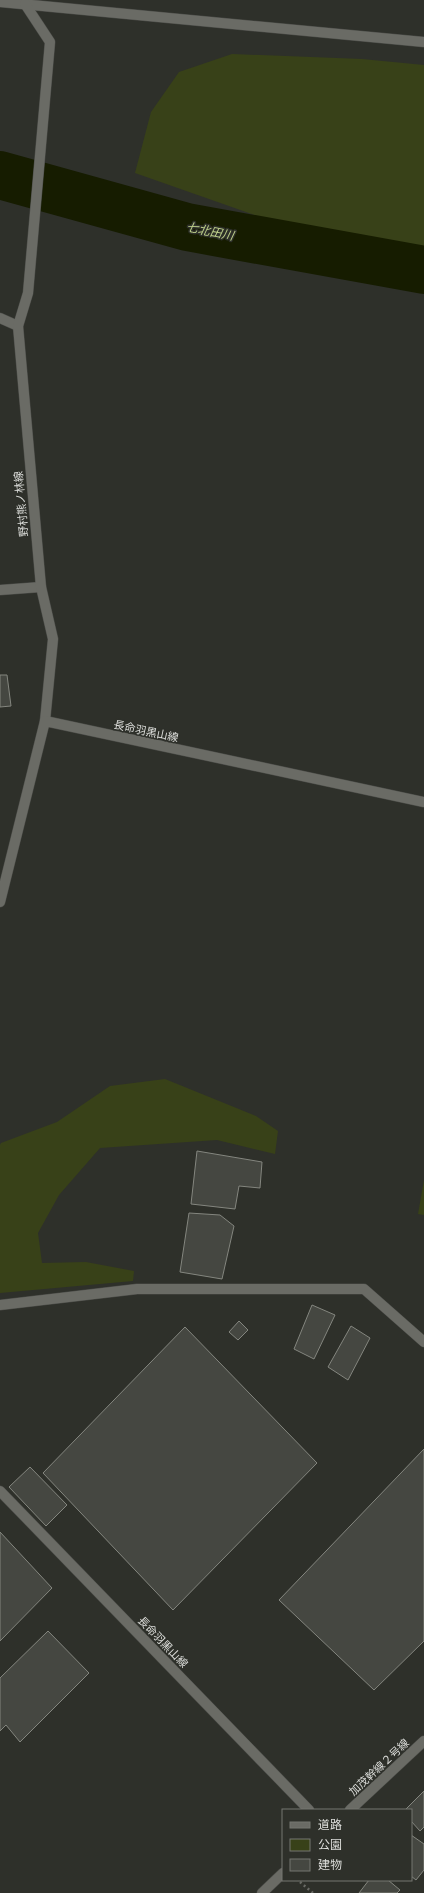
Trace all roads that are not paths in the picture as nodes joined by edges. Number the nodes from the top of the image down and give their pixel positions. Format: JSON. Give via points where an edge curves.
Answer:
{"nodes":[{"id":1,"x":0,"y":2,"type":"edge"},
{"id":2,"x":25,"y":4,"type":"junction"},
{"id":3,"x":424,"y":42,"type":"edge"},
{"id":4,"x":0,"y":318,"type":"edge"},
{"id":5,"x":18,"y":326,"type":"junction"},
{"id":6,"x":41,"y":588,"type":"junction"},
{"id":7,"x":0,"y":590,"type":"edge"},
{"id":8,"x":45,"y":721,"type":"junction"},
{"id":9,"x":424,"y":802,"type":"edge"},
{"id":10,"x":0,"y":902,"type":"edge"},
{"id":11,"x":0,"y":1305,"type":"edge"},
{"id":12,"x":424,"y":1342,"type":"edge"},
{"id":13,"x":0,"y":1491,"type":"edge"},
{"id":14,"x":424,"y":1741,"type":"edge"},
{"id":15,"x":308,"y":1809,"type":"edge"},
{"id":16,"x":351,"y":1809,"type":"edge"},
{"id":17,"x":282,"y":1874,"type":"edge"},
{"id":18,"x":262,"y":1893,"type":"edge"}],
"edges":[{"from":1,"to":2,"type":"street"},
{"from":2,"to":3,"type":"street"},
{"from":2,"to":5,"type":"street","name":"野村熊ノ林線","via":[[50,42],[29,285]]},
{"from":4,"to":5,"type":"street"},
{"from":5,"to":6,"type":"street","name":"野村熊ノ林線"},
{"from":6,"to":7,"type":"street"},
{"from":6,"to":8,"type":"street","name":"野村熊ノ林線","via":[[53,639]]},
{"from":8,"to":9,"type":"street","name":"長命羽黒山線"},
{"from":8,"to":10,"type":"street"},
{"from":11,"to":12,"type":"street","via":[[136,1289],[364,1289]]},
{"from":13,"to":15,"type":"street","name":"長命羽黒山線"},
{"from":14,"to":16,"type":"street","name":"加茂幹線２号線"},
{"from":17,"to":18,"type":"street"}]}
